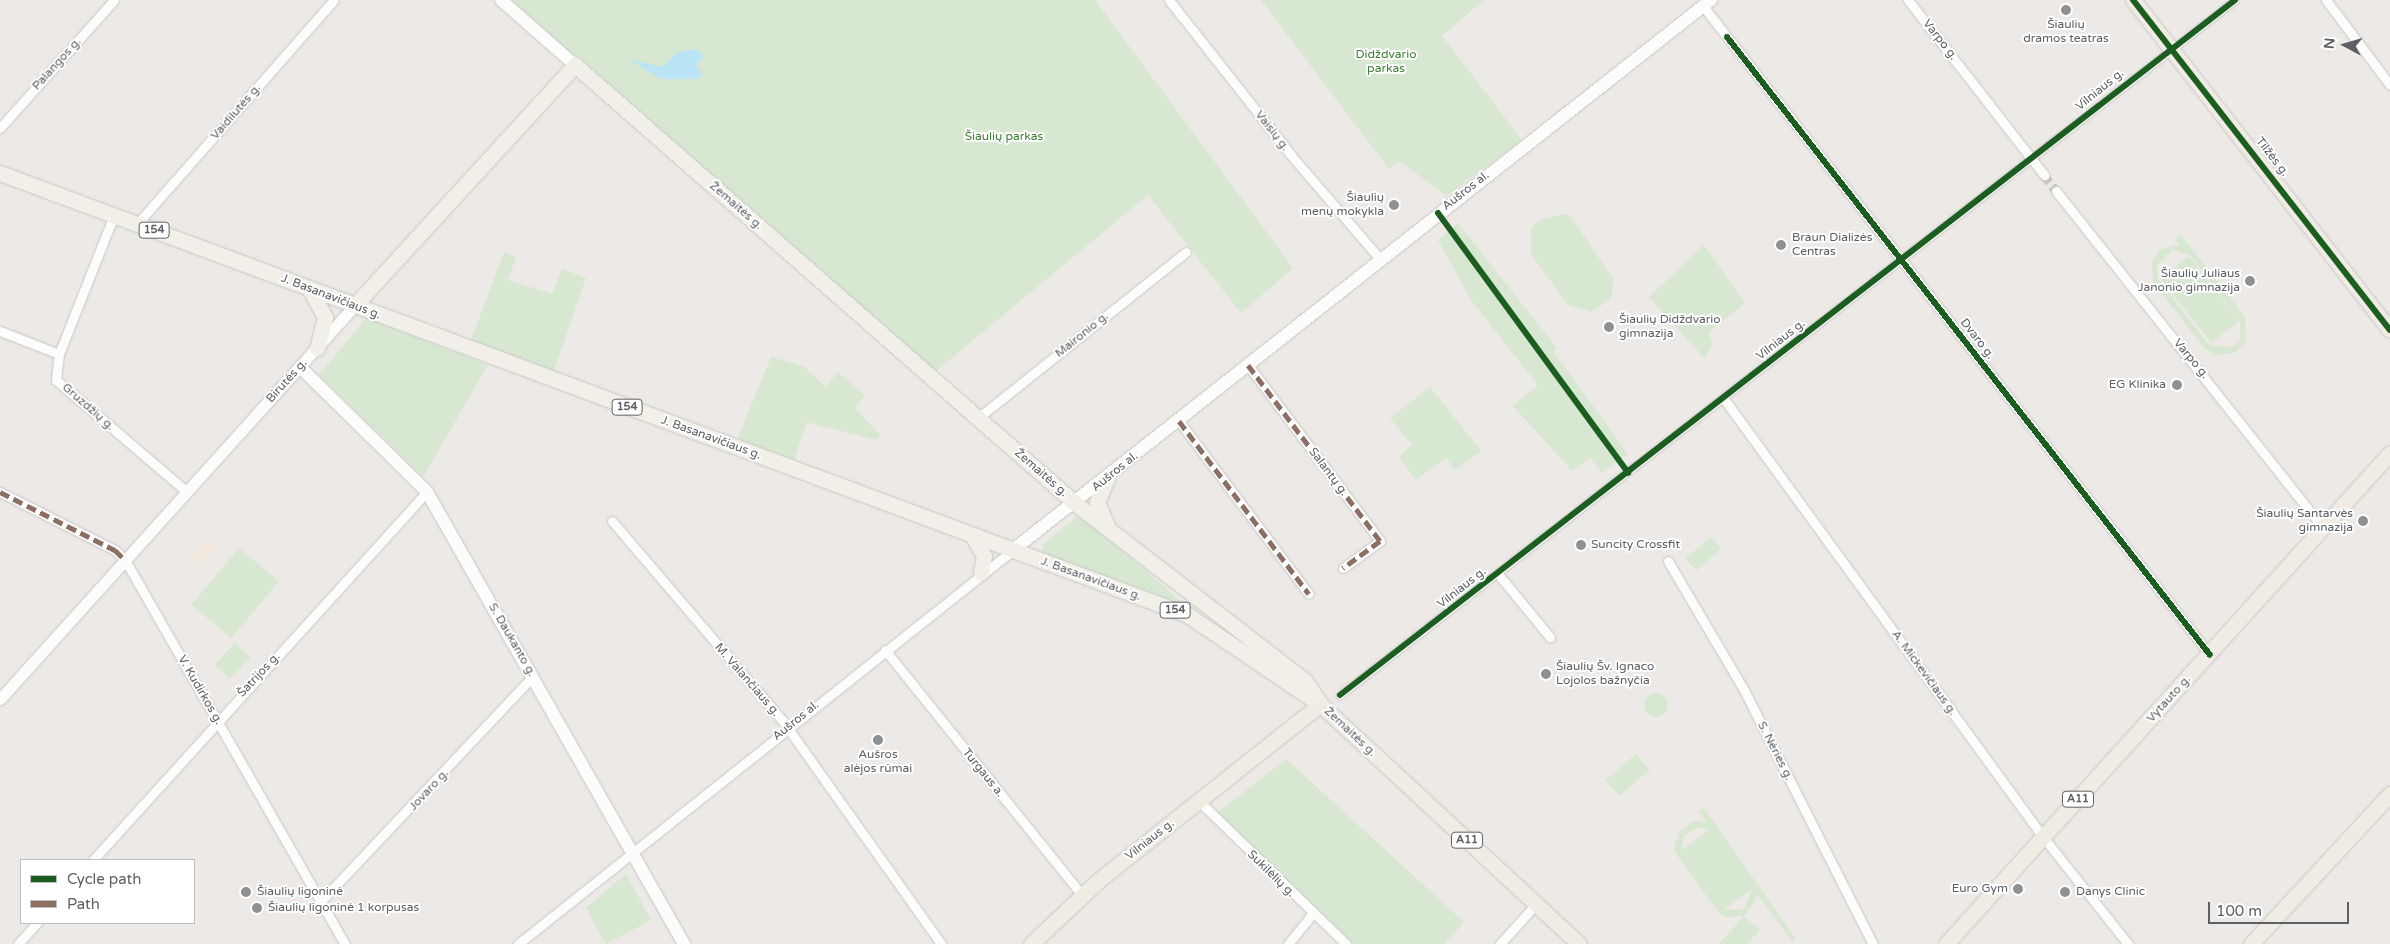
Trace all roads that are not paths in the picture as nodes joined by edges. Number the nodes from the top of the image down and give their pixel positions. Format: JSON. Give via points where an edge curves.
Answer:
{"nodes":[{"id":1,"x":114,"y":0,"type":"edge"},
{"id":2,"x":334,"y":0,"type":"edge"},
{"id":3,"x":501,"y":0,"type":"edge"},
{"id":4,"x":1169,"y":0,"type":"edge"},
{"id":5,"x":1908,"y":0,"type":"edge"},
{"id":6,"x":2133,"y":0,"type":"edge"},
{"id":7,"x":2235,"y":0,"type":"edge"},
{"id":8,"x":2326,"y":0,"type":"edge"},
{"id":9,"x":1704,"y":2,"type":"edge"},
{"id":10,"x":2171,"y":48,"type":"junction"},
{"id":11,"x":575,"y":66,"type":"junction"},
{"id":12,"x":2390,"y":86,"type":"edge"},
{"id":13,"x":0,"y":128,"type":"edge"},
{"id":14,"x":2032,"y":159,"type":"junction"},
{"id":15,"x":0,"y":173,"type":"edge"},
{"id":16,"x":2044,"y":176,"type":"tunnel mouth"},
{"id":17,"x":2056,"y":191,"type":"tunnel mouth"},
{"id":18,"x":114,"y":215,"type":"junction"},
{"id":19,"x":137,"y":224,"type":"junction"},
{"id":20,"x":1186,"y":252,"type":"dead end"},
{"id":21,"x":1380,"y":259,"type":"junction"},
{"id":22,"x":1901,"y":260,"type":"junction"},
{"id":23,"x":309,"y":288,"type":"junction"},
{"id":24,"x":355,"y":305,"type":"junction"},
{"id":25,"x":2390,"y":330,"type":"edge"},
{"id":26,"x":0,"y":331,"type":"edge"},
{"id":27,"x":317,"y":348,"type":"junction"},
{"id":28,"x":59,"y":354,"type":"junction"},
{"id":29,"x":1248,"y":365,"type":"junction"},
{"id":30,"x":300,"y":367,"type":"junction"},
{"id":31,"x":1724,"y":398,"type":"junction"},
{"id":32,"x":978,"y":418,"type":"junction"},
{"id":33,"x":1179,"y":421,"type":"junction"},
{"id":34,"x":2390,"y":453,"type":"edge"},
{"id":35,"x":1107,"y":479,"type":"junction"},
{"id":36,"x":0,"y":492,"type":"edge"},
{"id":37,"x":187,"y":492,"type":"junction"},
{"id":38,"x":427,"y":492,"type":"junction"},
{"id":39,"x":1076,"y":504,"type":"junction"},
{"id":40,"x":612,"y":521,"type":"dead end"},
{"id":41,"x":2324,"y":529,"type":"junction"},
{"id":42,"x":1112,"y":533,"type":"junction"},
{"id":43,"x":972,"y":535,"type":"junction"},
{"id":44,"x":1013,"y":550,"type":"junction"},
{"id":45,"x":125,"y":560,"type":"junction"},
{"id":46,"x":1668,"y":561,"type":"dead end"},
{"id":47,"x":1343,"y":568,"type":"dead end"},
{"id":48,"x":981,"y":573,"type":"junction"},
{"id":49,"x":1498,"y":574,"type":"junction"},
{"id":50,"x":1309,"y":594,"type":"dead end"},
{"id":51,"x":1550,"y":637,"type":"dead end"},
{"id":52,"x":885,"y":650,"type":"junction"},
{"id":53,"x":2210,"y":654,"type":"junction"},
{"id":54,"x":533,"y":676,"type":"junction"},
{"id":55,"x":1340,"y":695,"type":"dead end"},
{"id":56,"x":0,"y":699,"type":"edge"},
{"id":57,"x":1320,"y":704,"type":"junction"},
{"id":58,"x":217,"y":720,"type":"junction"},
{"id":59,"x":787,"y":728,"type":"junction"},
{"id":60,"x":2390,"y":794,"type":"edge"},
{"id":61,"x":1199,"y":802,"type":"junction"},
{"id":62,"x":2044,"y":837,"type":"junction"},
{"id":63,"x":633,"y":853,"type":"junction"},
{"id":64,"x":94,"y":859,"type":"edge"},
{"id":65,"x":1082,"y":895,"type":"junction"},
{"id":66,"x":321,"y":901,"type":"junction"},
{"id":67,"x":1536,"y":904,"type":"junction"},
{"id":68,"x":1313,"y":913,"type":"junction"},
{"id":69,"x":36,"y":924,"type":"edge"},
{"id":70,"x":18,"y":944,"type":"edge"},
{"id":71,"x":345,"y":944,"type":"edge"},
{"id":72,"x":518,"y":944,"type":"edge"},
{"id":73,"x":684,"y":944,"type":"edge"},
{"id":74,"x":941,"y":944,"type":"edge"},
{"id":75,"x":1031,"y":944,"type":"edge"},
{"id":76,"x":1288,"y":944,"type":"edge"},
{"id":77,"x":1346,"y":944,"type":"edge"},
{"id":78,"x":1500,"y":944,"type":"edge"},
{"id":79,"x":1579,"y":944,"type":"edge"},
{"id":80,"x":1874,"y":944,"type":"edge"},
{"id":81,"x":1946,"y":944,"type":"edge"},
{"id":82,"x":2128,"y":944,"type":"edge"},
{"id":83,"x":2252,"y":944,"type":"edge"}],
"edges":[{"from":1,"to":13,"type":"street","name":"Palangos g."},
{"from":2,"to":19,"type":"street","name":"Vaidilutės g."},
{"from":3,"to":11,"type":"main road","name":"Žemaitės g."},
{"from":4,"to":21,"type":"street","name":"Vaisių g.","via":[[1290,154]]},
{"from":5,"to":14,"type":"street","name":"Varpo g."},
{"from":6,"to":10,"type":"highway","name":"Tilžės g."},
{"from":7,"to":10,"type":"street","name":"Vilniaus g."},
{"from":8,"to":12,"type":"street"},
{"from":9,"to":21,"type":"main road","name":"Aušros al."},
{"from":9,"to":22,"type":"street","name":"Dvaro g."},
{"from":10,"to":14,"type":"street","name":"Vilniaus g."},
{"from":10,"to":25,"type":"highway","name":"Tilžės g."},
{"from":11,"to":24,"type":"main road","name":"Birutės g."},
{"from":11,"to":32,"type":"main road","name":"Žemaitės g."},
{"from":14,"to":16,"type":"street","name":"Varpo g."},
{"from":14,"to":22,"type":"street","name":"Vilniaus g."},
{"from":15,"to":18,"type":"main road","name":"J. Basanavičiaus g.","number":"154"},
{"from":17,"to":41,"type":"street","name":"Varpo g."},
{"from":18,"to":19,"type":"main road","name":"J. Basanavičiaus g.","number":"154"},
{"from":18,"to":28,"type":"street"},
{"from":19,"to":23,"type":"main road","name":"J. Basanavičiaus g.","number":"154"},
{"from":20,"to":32,"type":"street","name":"Maironio g."},
{"from":21,"to":29,"type":"main road","name":"Aušros al."},
{"from":22,"to":31,"type":"street","name":"Vilniaus g."},
{"from":22,"to":53,"type":"street","name":"Dvaro g."},
{"from":23,"to":24,"type":"main road","name":"J. Basanavičiaus g.","number":"154"},
{"from":23,"to":27,"type":"main road","via":[[325,317]]},
{"from":24,"to":27,"type":"street","name":"Birutės g."},
{"from":24,"to":43,"type":"main road","name":"J. Basanavičiaus g.","number":"154"},
{"from":26,"to":28,"type":"street"},
{"from":27,"to":30,"type":"street","name":"Birutės g."},
{"from":28,"to":37,"type":"street","name":"Gruzdžių g.","via":[[56,380]]},
{"from":29,"to":33,"type":"main road","name":"Aušros al."},
{"from":29,"to":47,"type":"street","name":"Salantų g.","via":[[1380,541]]},
{"from":30,"to":37,"type":"street","name":"Birutės g."},
{"from":30,"to":38,"type":"main road","name":"S. Daukanto g."},
{"from":31,"to":49,"type":"street","name":"Vilniaus g."},
{"from":31,"to":62,"type":"street","name":"A. Mickevičiaus g."},
{"from":32,"to":39,"type":"main road","name":"Žemaitės g."},
{"from":33,"to":35,"type":"main road","name":"Aušros al."},
{"from":33,"to":50,"type":"street"},
{"from":34,"to":41,"type":"highway","name":"Vytauto g.","number":"A11"},
{"from":35,"to":39,"type":"main road","name":"Aušros al."},
{"from":35,"to":42,"type":"main road","via":[[1097,502]]},
{"from":36,"to":45,"type":"street","name":"V. Kudirkos g.","via":[[115,550]]},
{"from":37,"to":45,"type":"street","name":"Birutės g."},
{"from":38,"to":54,"type":"main road","name":"S. Daukanto g."},
{"from":38,"to":58,"type":"street","name":"Šatrijos g."},
{"from":39,"to":42,"type":"main road","name":"Žemaitės g."},
{"from":39,"to":44,"type":"main road","name":"Aušros al."},
{"from":40,"to":59,"type":"street","name":"M. Valančiaus g."},
{"from":41,"to":53,"type":"highway","name":"Vytauto g.","number":"A11"},
{"from":42,"to":57,"type":"main road","name":"Žemaitės g.","via":[[1306,681]]},
{"from":43,"to":44,"type":"main road","name":"J. Basanavičiaus g.","number":"154"},
{"from":43,"to":48,"type":"main road","via":[[984,556]]},
{"from":44,"to":48,"type":"street","name":"Aušros al."},
{"from":44,"to":57,"type":"main road","name":"J. Basanavičiaus g.","number":"154","via":[[1186,614]]},
{"from":45,"to":56,"type":"street","name":"Birutės g."},
{"from":45,"to":58,"type":"street","name":"V. Kudirkos g."},
{"from":46,"to":80,"type":"street","name":"S. Nėries g.","via":[[1744,690]]},
{"from":48,"to":52,"type":"street","name":"Aušros al."},
{"from":49,"to":51,"type":"street"},
{"from":49,"to":55,"type":"street","name":"Vilniaus g."},
{"from":52,"to":59,"type":"street","name":"Aušros al."},
{"from":52,"to":65,"type":"street","name":"Turgaus a."},
{"from":53,"to":62,"type":"highway","name":"Vytauto g.","number":"A11"},
{"from":54,"to":63,"type":"main road","name":"S. Daukanto g."},
{"from":54,"to":66,"type":"street","name":"Jovaro g."},
{"from":57,"to":61,"type":"highway","name":"Vilniaus g."},
{"from":57,"to":67,"type":"highway","name":"Žemaitės g.","number":"A11"},
{"from":58,"to":64,"type":"street","name":"Šatrijos g."},
{"from":58,"to":66,"type":"street","name":"V. Kudirkos g."},
{"from":59,"to":63,"type":"street","name":"Aušros al."},
{"from":59,"to":74,"type":"street","name":"M. Valančiaus g."},
{"from":60,"to":83,"type":"highway"},
{"from":61,"to":65,"type":"highway","name":"Vilniaus g."},
{"from":61,"to":68,"type":"street","name":"Sukilėlių g."},
{"from":62,"to":81,"type":"highway","name":"Vytauto g.","number":"A11"},
{"from":62,"to":82,"type":"street","name":"A. Mickevičiaus g."},
{"from":63,"to":72,"type":"street","name":"Aušros al."},
{"from":63,"to":73,"type":"main road","name":"S. Daukanto g."},
{"from":65,"to":75,"type":"highway","name":"Vilniaus g."},
{"from":66,"to":71,"type":"street","name":"V. Kudirkos g."},
{"from":67,"to":78,"type":"street"},
{"from":67,"to":79,"type":"highway","name":"Žemaitės g.","number":"A11"},
{"from":68,"to":76,"type":"street"},
{"from":68,"to":77,"type":"street","name":"Sukilėlių g."},
{"from":69,"to":70,"type":"street"}]}
